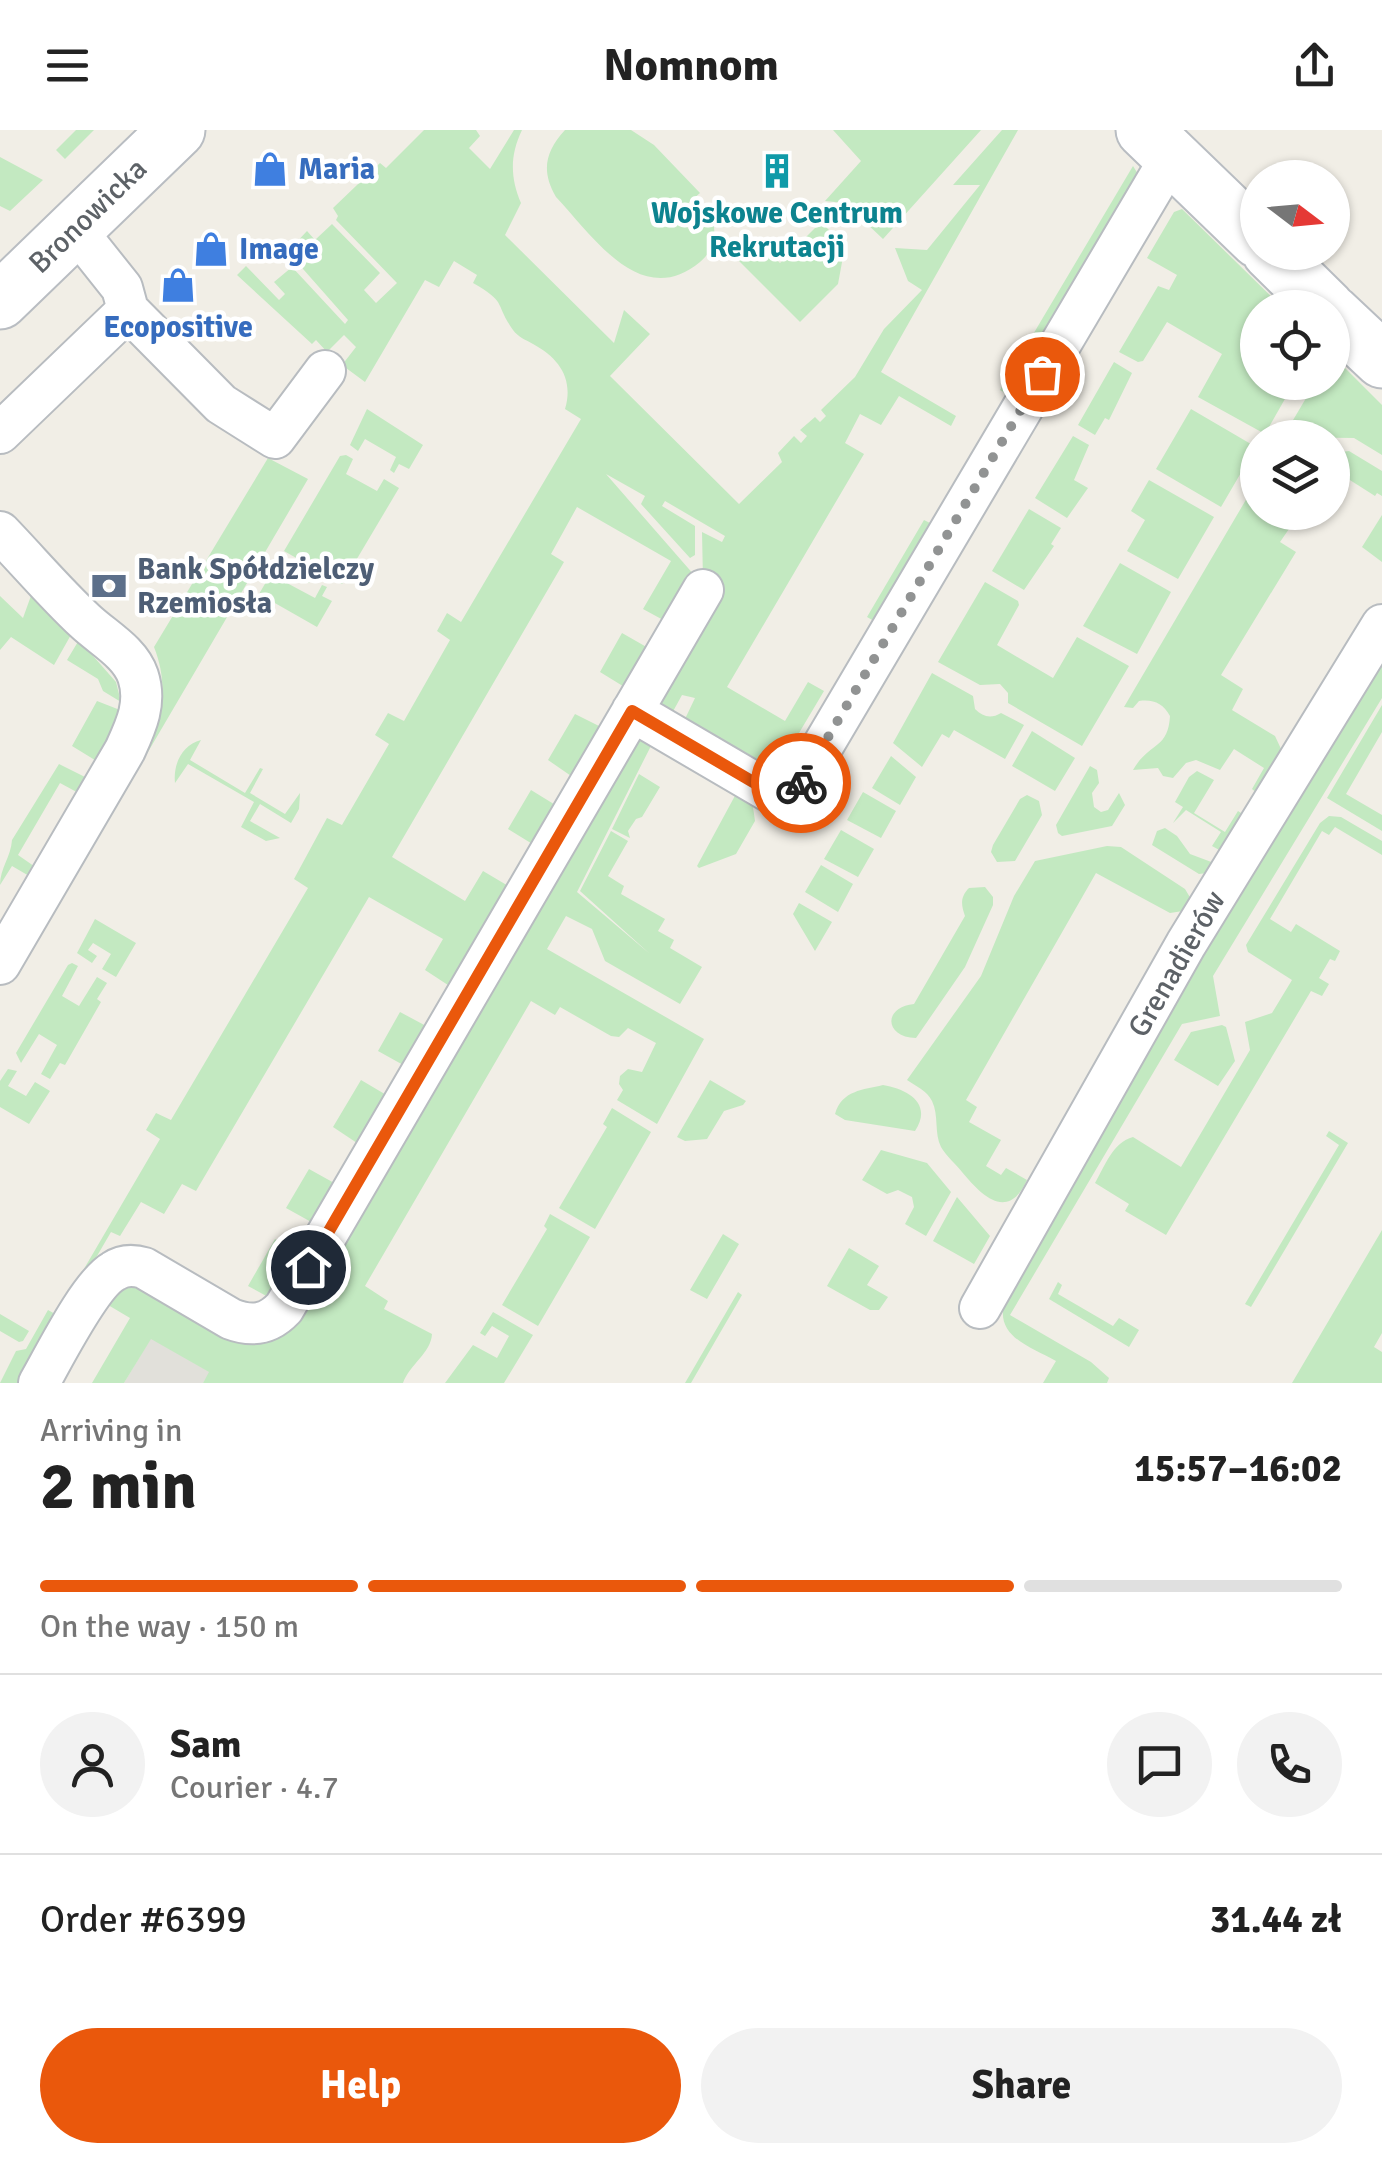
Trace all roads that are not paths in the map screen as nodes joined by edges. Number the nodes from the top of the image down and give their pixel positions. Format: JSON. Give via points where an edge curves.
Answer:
{"nodes":[{"id":1,"x":177,"y":130,"type":"edge"},
{"id":2,"x":1157,"y":143,"type":"edge"},
{"id":3,"x":1240,"y":223,"type":"edge"},
{"id":4,"x":74,"y":228,"type":"junction"},
{"id":5,"x":1289,"y":270,"type":"edge"},
{"id":6,"x":1309,"y":290,"type":"edge"},
{"id":7,"x":0,"y":302,"type":"edge"},
{"id":8,"x":128,"y":310,"type":"junction"},
{"id":9,"x":1350,"y":329,"type":"edge"},
{"id":10,"x":1382,"y":360,"type":"edge"},
{"id":11,"x":324,"y":370,"type":"dead end"},
{"id":12,"x":0,"y":433,"type":"edge"},
{"id":13,"x":0,"y":532,"type":"edge"},
{"id":14,"x":704,"y":590,"type":"dead end"},
{"id":15,"x":1382,"y":625,"type":"edge"},
{"id":16,"x":632,"y":711,"type":"junction"},
{"id":17,"x":0,"y":964,"type":"edge"},
{"id":18,"x":980,"y":1308,"type":"dead end"},
{"id":19,"x":39,"y":1383,"type":"edge"}],
"edges":[{"from":1,"to":4,"type":"street","name":"Bronowicka"},
{"from":2,"to":3,"type":"street"},
{"from":2,"to":16,"type":"street","via":[[789,803]]},
{"from":4,"to":7,"type":"street","name":"Bronowicka"},
{"from":4,"to":8,"type":"street","via":[[122,288]]},
{"from":5,"to":6,"type":"street"},
{"from":8,"to":11,"type":"street","via":[[220,404],[275,438]]},
{"from":8,"to":12,"type":"street"},
{"from":9,"to":10,"type":"street"},
{"from":13,"to":17,"type":"street","via":[[130,660],[142,700],[125,750]]},
{"from":14,"to":16,"type":"street"},
{"from":15,"to":18,"type":"street","name":"Grenadierów","via":[[1186,944]]},
{"from":16,"to":19,"type":"street","via":[[277,1316],[262,1324],[237,1322],[144,1268],[123,1267],[92,1294]]}]}
